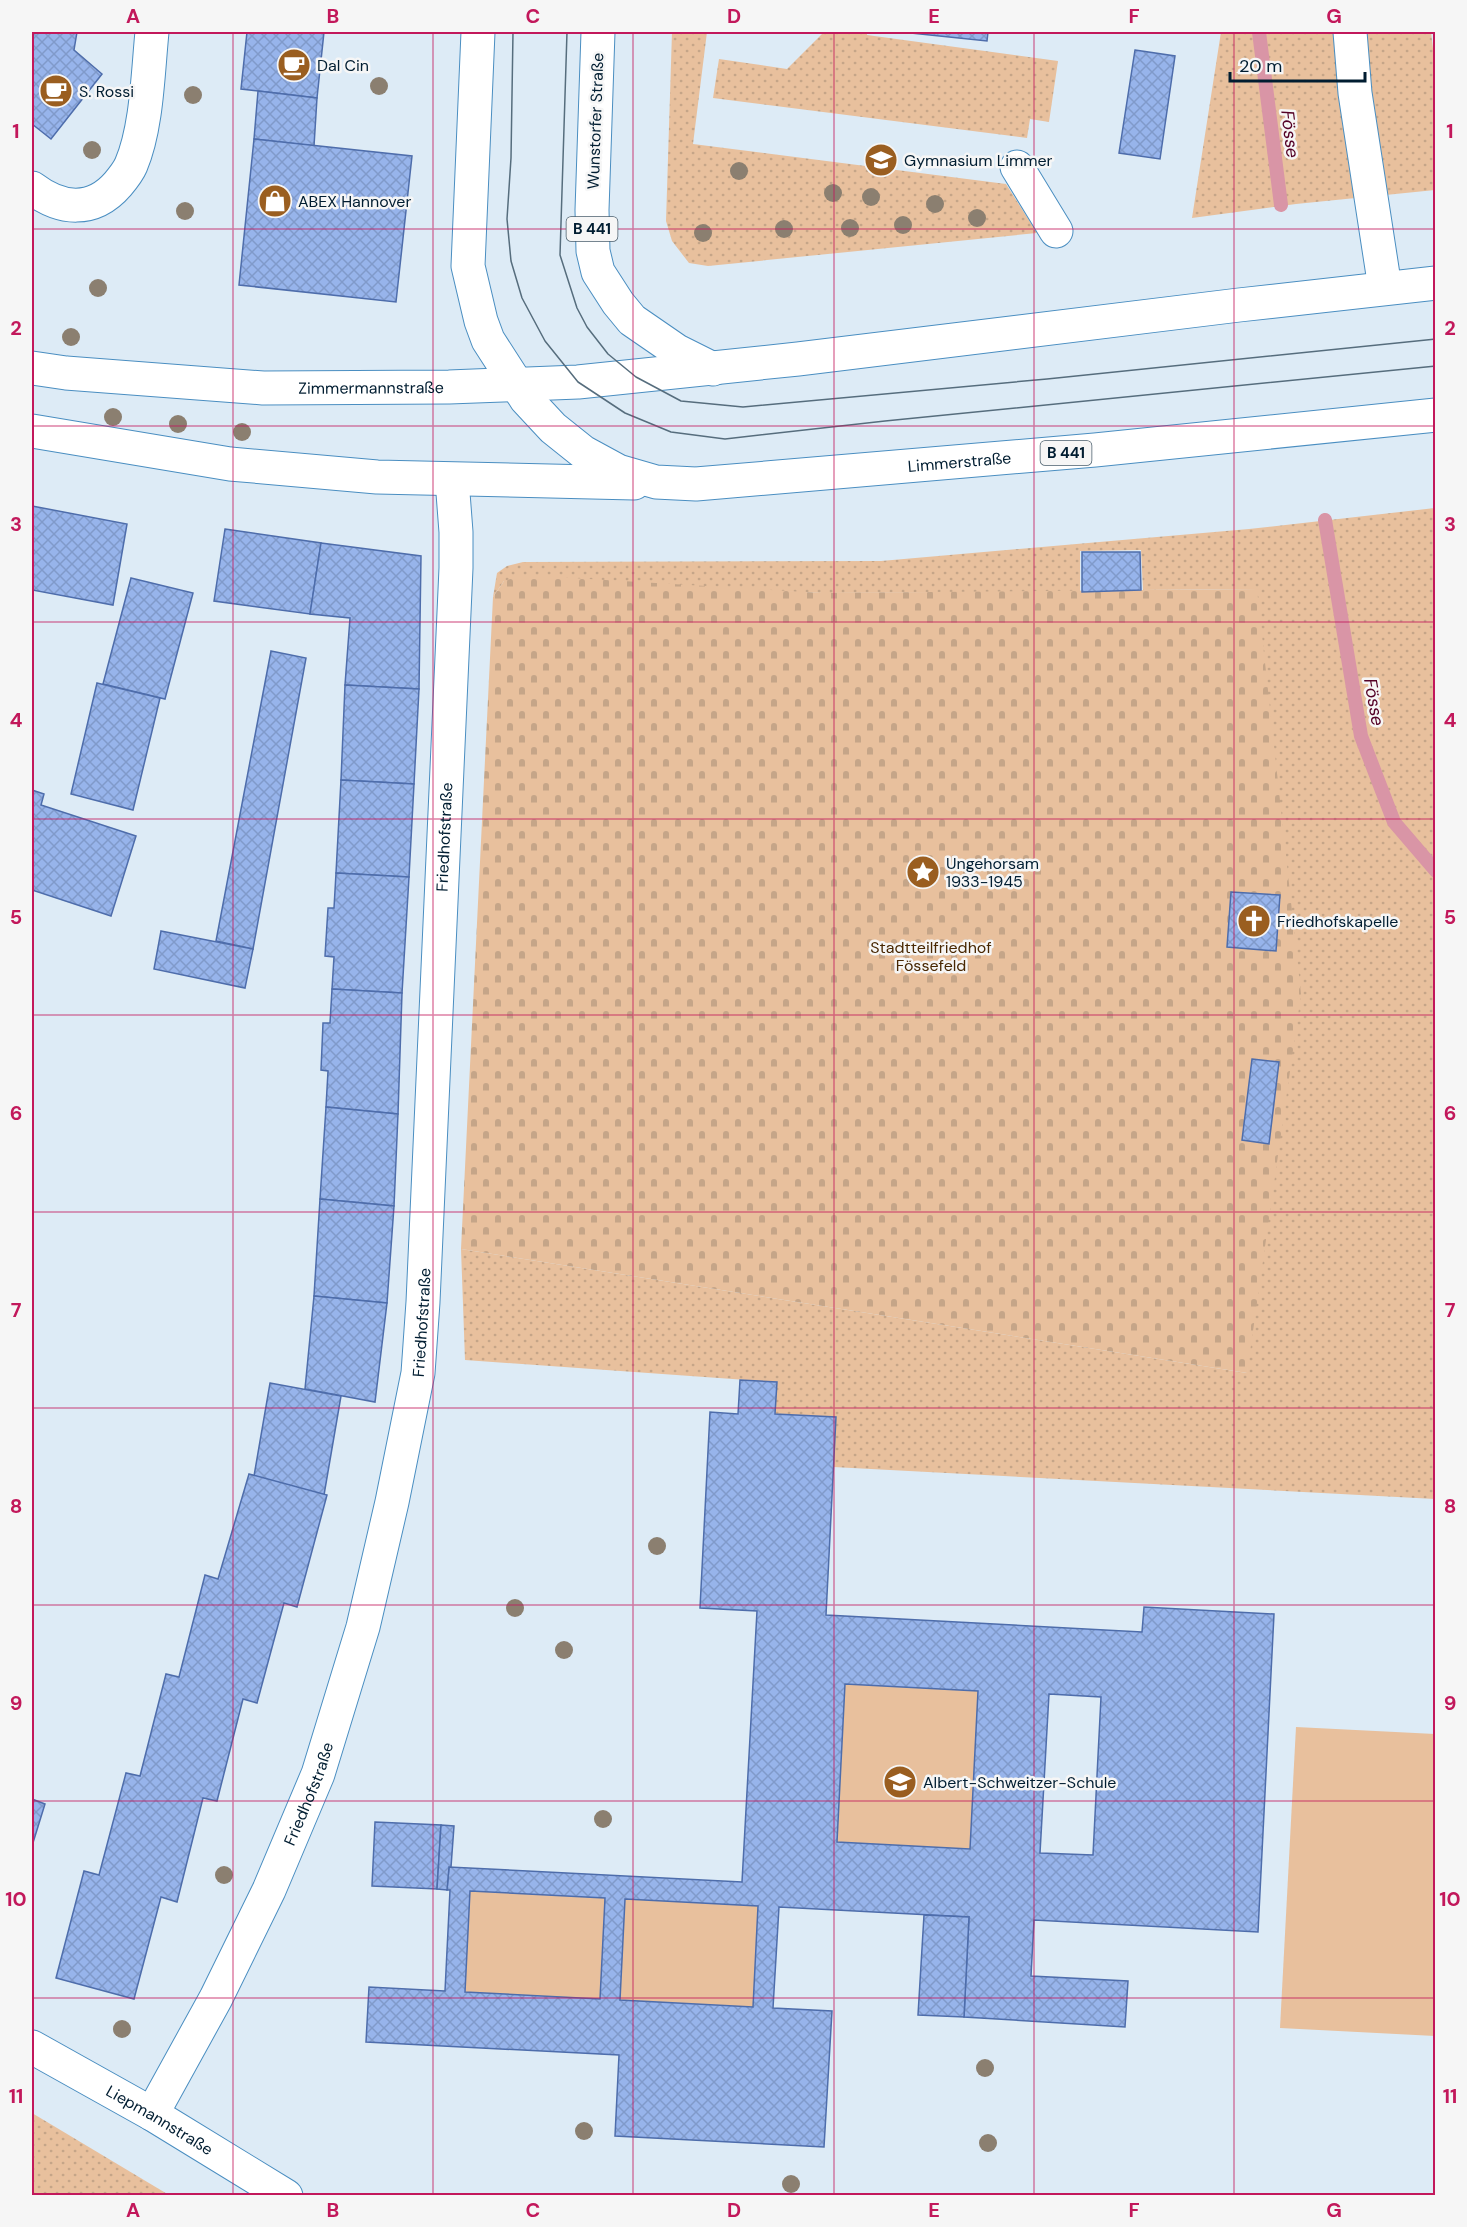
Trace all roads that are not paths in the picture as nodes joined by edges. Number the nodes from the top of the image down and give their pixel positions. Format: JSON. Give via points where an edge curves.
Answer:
{"nodes":[{"id":1,"x":152,"y":32,"type":"edge"},
{"id":2,"x":478,"y":32,"type":"edge"},
{"id":3,"x":598,"y":32,"type":"edge"},
{"id":4,"x":1350,"y":32,"type":"edge"},
{"id":5,"x":1017,"y":167,"type":"dead end"},
{"id":6,"x":34,"y":189,"type":"edge"},
{"id":7,"x":1056,"y":231,"type":"dead end"},
{"id":8,"x":1436,"y":284,"type":"edge"},
{"id":9,"x":1385,"y":288,"type":"junction"},
{"id":10,"x":32,"y":368,"type":"edge"},
{"id":11,"x":712,"y":369,"type":"junction"},
{"id":12,"x":517,"y":385,"type":"junction"},
{"id":13,"x":1436,"y":414,"type":"edge"},
{"id":14,"x":32,"y":431,"type":"edge"},
{"id":15,"x":452,"y":480,"type":"junction"},
{"id":16,"x":696,"y":484,"type":"junction"},
{"id":17,"x":32,"y":2047,"type":"edge"},
{"id":18,"x":152,"y":2114,"type":"junction"},
{"id":19,"x":286,"y":2196,"type":"edge"}],
"edges":[{"from":1,"to":6,"type":"main road","via":[[138,141],[124,177],[107,195],[90,204],[68,205]]},
{"from":2,"to":12,"type":"main road","number":"B 441","via":[[468,266],[488,340]]},
{"from":3,"to":11,"type":"main road","name":"Wunstorfer Straße","number":"B 441","via":[[592,251],[598,272],[632,320]]},
{"from":4,"to":9,"type":"main road","via":[[1355,93]]},
{"from":5,"to":7,"type":"main road"},
{"from":8,"to":9,"type":"main road"},
{"from":9,"to":11,"type":"main road"},
{"from":10,"to":12,"type":"main road","name":"Zimmermannstraße","via":[[263,388]]},
{"from":11,"to":12,"type":"main road","name":"Zimmermannstraße"},
{"from":12,"to":16,"type":"main road","name":"Limmerstraße","number":"B 441","via":[[553,428],[600,462],[656,482]]},
{"from":13,"to":16,"type":"main road","name":"Limmerstraße","number":"B 441","via":[[1095,450]]},
{"from":14,"to":15,"type":"main road","via":[[230,464]]},
{"from":15,"to":16,"type":"main road"},
{"from":15,"to":18,"type":"main road","name":"Friedhofstraße","via":[[456,568],[418,1373],[363,1627],[318,1774],[264,1900]]},
{"from":17,"to":18,"type":"main road","name":"Liepmannstraße"},
{"from":18,"to":19,"type":"main road","name":"Liepmannstraße"}]}
